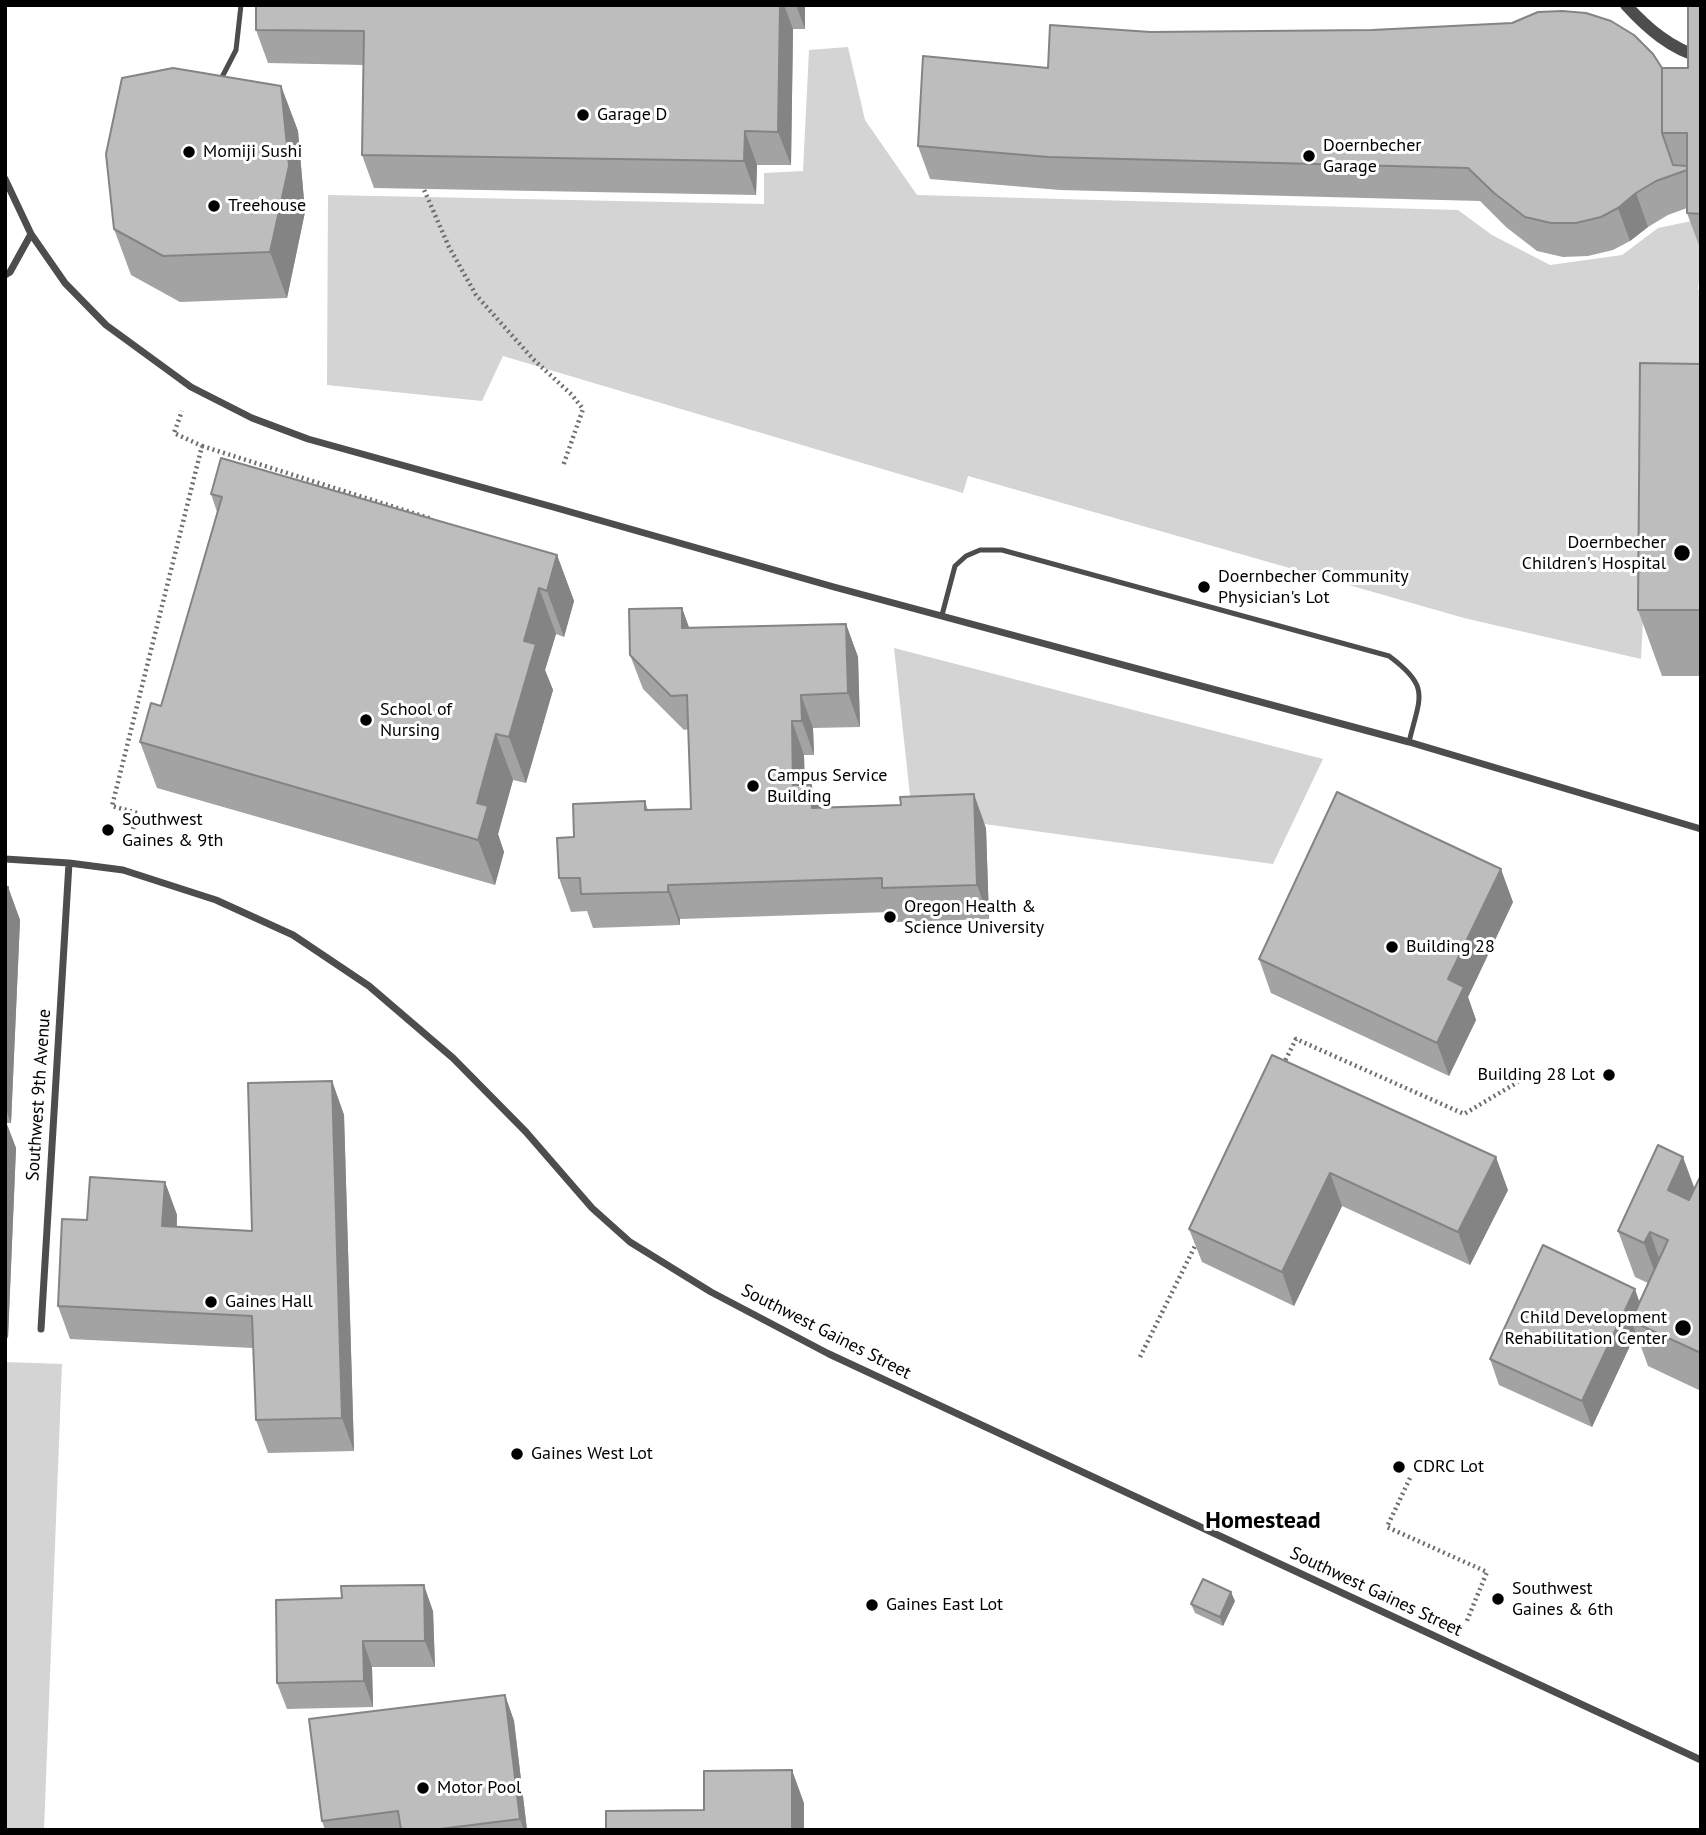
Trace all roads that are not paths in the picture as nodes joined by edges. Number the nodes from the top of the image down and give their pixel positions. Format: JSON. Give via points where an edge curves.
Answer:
{"nodes":[{"id":1,"x":241,"y":5,"type":"edge"},
{"id":2,"x":1626,"y":5,"type":"edge"},
{"id":3,"x":1701,"y":57,"type":"edge"},
{"id":4,"x":218,"y":87,"type":"edge"},
{"id":5,"x":5,"y":179,"type":"edge"},
{"id":6,"x":30,"y":233,"type":"junction"},
{"id":7,"x":5,"y":275,"type":"edge"},
{"id":8,"x":942,"y":615,"type":"junction"},
{"id":9,"x":1409,"y":742,"type":"junction"},
{"id":10,"x":1701,"y":829,"type":"edge"},
{"id":11,"x":5,"y":859,"type":"edge"},
{"id":12,"x":69,"y":863,"type":"junction"},
{"id":13,"x":41,"y":1329,"type":"dead end"},
{"id":14,"x":1701,"y":1760,"type":"edge"}],
"edges":[{"from":1,"to":4,"type":"lane","via":[[236,50]]},
{"from":2,"to":3,"type":"street","via":[[1653,32],[1687,54]]},
{"from":5,"to":6,"type":"street"},
{"from":6,"to":7,"type":"street"},
{"from":6,"to":8,"type":"street","via":[[65,283],[106,325],[191,387],[252,418],[308,439]]},
{"from":8,"to":9,"type":"street"},
{"from":8,"to":9,"type":"lane","via":[[955,566],[980,550],[1002,550],[1389,656],[1417,682],[1420,696]]},
{"from":9,"to":10,"type":"street"},
{"from":11,"to":12,"type":"street","name":"Southwest Gaines Street"},
{"from":12,"to":13,"type":"street","name":"Southwest 9th Avenue"},
{"from":12,"to":14,"type":"street","name":"Southwest Gaines Street","via":[[123,870],[216,900],[293,934],[369,986],[453,1058],[631,1242],[711,1292],[829,1354]]}]}
